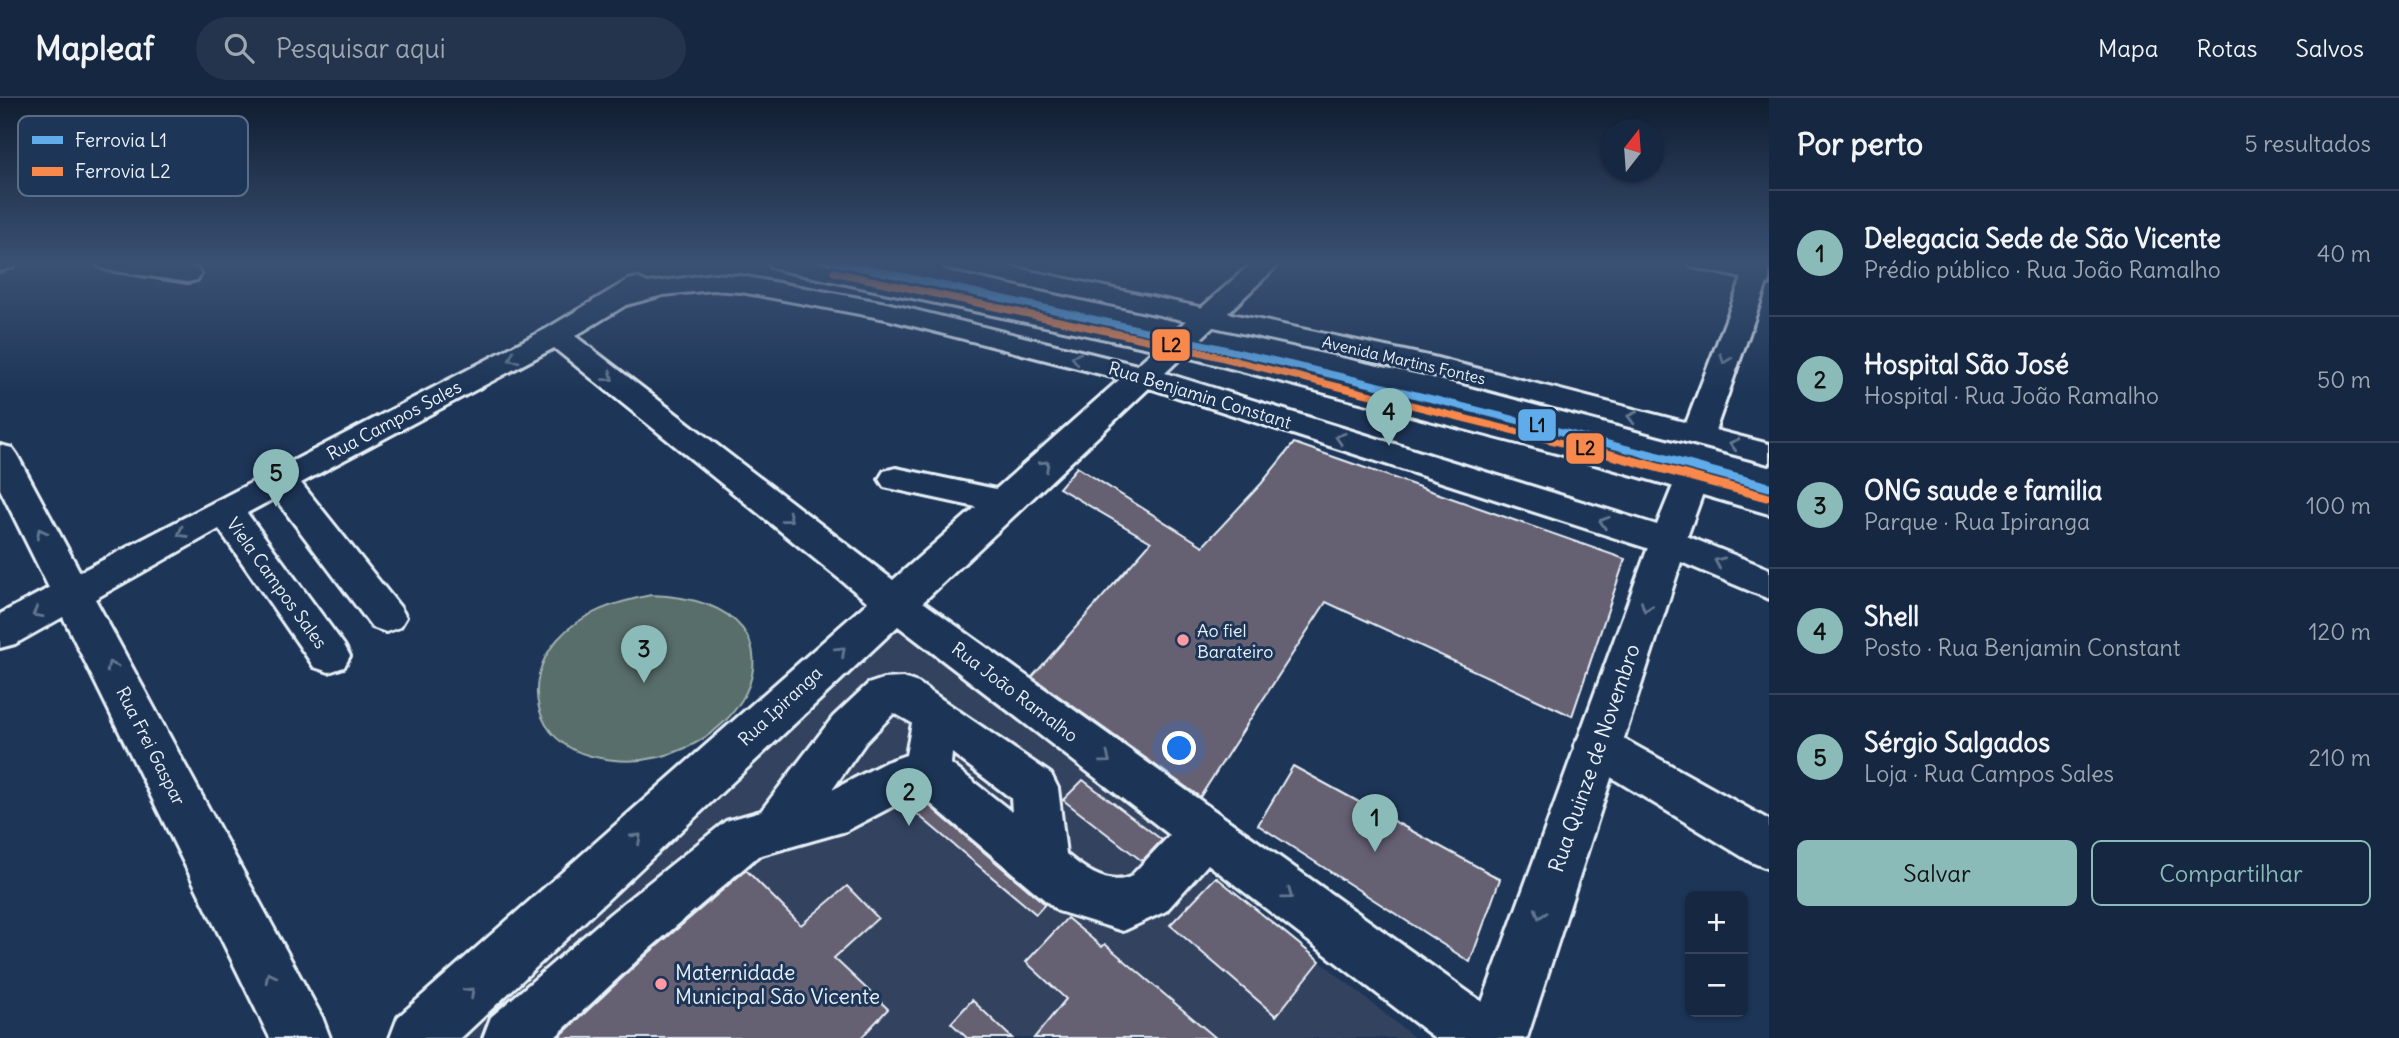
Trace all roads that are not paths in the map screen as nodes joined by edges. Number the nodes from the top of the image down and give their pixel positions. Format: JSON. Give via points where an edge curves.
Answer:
{"nodes":[{"id":1,"x":604,"y":306,"type":"edge"},
{"id":2,"x":858,"y":306,"type":"edge"},
{"id":3,"x":989,"y":306,"type":"edge"},
{"id":4,"x":1164,"y":306,"type":"edge"},
{"id":5,"x":1220,"y":306,"type":"edge"},
{"id":6,"x":1749,"y":306,"type":"edge"},
{"id":7,"x":1209,"y":316,"type":"junction"},
{"id":8,"x":555,"y":335,"type":"junction"},
{"id":9,"x":1175,"y":345,"type":"junction"},
{"id":10,"x":1142,"y":376,"type":"junction"},
{"id":11,"x":1698,"y":434,"type":"junction"},
{"id":12,"x":1769,"y":454,"type":"edge"},
{"id":13,"x":0,"y":455,"type":"edge"},
{"id":14,"x":895,"y":479,"type":"dead end"},
{"id":15,"x":1691,"y":479,"type":"junction"},
{"id":16,"x":280,"y":480,"type":"junction"},
{"id":17,"x":1769,"y":502,"type":"edge"},
{"id":18,"x":1004,"y":503,"type":"junction"},
{"id":19,"x":225,"y":510,"type":"junction"},
{"id":20,"x":1669,"y":542,"type":"junction"},
{"id":21,"x":1769,"y":585,"type":"edge"},
{"id":22,"x":74,"y":593,"type":"junction"},
{"id":23,"x":894,"y":602,"type":"junction"},
{"id":24,"x":386,"y":617,"type":"dead end"},
{"id":25,"x":0,"y":633,"type":"edge"},
{"id":26,"x":330,"y":656,"type":"dead end"},
{"id":27,"x":936,"y":716,"type":"junction"},
{"id":28,"x":1597,"y":746,"type":"junction"},
{"id":29,"x":926,"y":772,"type":"junction"},
{"id":30,"x":777,"y":828,"type":"junction"},
{"id":31,"x":1205,"y":833,"type":"junction"},
{"id":32,"x":1769,"y":846,"type":"edge"},
{"id":33,"x":1042,"y":868,"type":"junction"},
{"id":34,"x":301,"y":1038,"type":"edge"},
{"id":35,"x":419,"y":1038,"type":"edge"},
{"id":36,"x":512,"y":1038,"type":"edge"},
{"id":37,"x":1482,"y":1038,"type":"edge"},
{"id":38,"x":1498,"y":1038,"type":"edge"}],
"edges":[{"from":1,"to":8,"type":"street","name":"Rua Campos Sales"},
{"from":10,"to":2,"type":"street","name":"Rua Benjamin Constant","one_way":true},
{"from":3,"to":9,"type":"street"},
{"from":4,"to":7,"type":"street","name":"Avenida Martins Fontes"},
{"from":5,"to":7,"type":"street","name":"Rua Ipiranga"},
{"from":6,"to":11,"type":"street","one_way":true},
{"from":7,"to":9,"type":"street","name":"Rua Ipiranga"},
{"from":11,"to":7,"type":"street","name":"Avenida Martins Fontes","one_way":true,"via":[[1433,366]]},
{"from":8,"to":16,"type":"street","name":"Rua Campos Sales","one_way":true},
{"from":8,"to":23,"type":"street","name":"Rua João Ramalho","one_way":true},
{"from":9,"to":10,"type":"street","name":"Rua Ipiranga"},
{"from":9,"to":15,"type":"street"},
{"from":18,"to":10,"type":"street","name":"Rua Ipiranga","one_way":true},
{"from":20,"to":10,"type":"street","name":"Rua Benjamin Constant","one_way":true},
{"from":12,"to":11,"type":"street","name":"Avenida Martins Fontes","one_way":true},
{"from":22,"to":13,"type":"street","name":"Rua Frei Gaspar","one_way":true},
{"from":14,"to":18,"type":"street"},
{"from":15,"to":17,"type":"street"},
{"from":15,"to":20,"type":"street","name":"Rua Quinze de Novembro"},
{"from":16,"to":19,"type":"street","name":"Rua Campos Sales"},
{"from":16,"to":24,"type":"street"},
{"from":18,"to":23,"type":"street","name":"Rua Ipiranga"},
{"from":19,"to":22,"type":"street","name":"Rua Campos Sales","one_way":true},
{"from":19,"to":26,"type":"street","name":"Viela Campos Sales"},
{"from":21,"to":20,"type":"street","name":"Rua Benjamin Constant","one_way":true},
{"from":20,"to":28,"type":"street","name":"Rua Quinze de Novembro","one_way":true},
{"from":22,"to":25,"type":"street","name":"Rua Campos Sales","one_way":true},
{"from":34,"to":22,"type":"street","name":"Rua Frei Gaspar","one_way":true},
{"from":23,"to":31,"type":"street","name":"Rua João Ramalho","one_way":true},
{"from":35,"to":23,"type":"street","name":"Rua Ipiranga","one_way":true},
{"from":27,"to":29,"type":"street"},
{"from":27,"to":30,"type":"street","via":[[903,695],[883,696],[849,730]]},
{"from":27,"to":33,"type":"street","via":[[1034,788]]},
{"from":28,"to":32,"type":"street"},
{"from":28,"to":38,"type":"street","name":"Rua Quinze de Novembro","one_way":true},
{"from":29,"to":30,"type":"street","via":[[903,776],[829,816]]},
{"from":29,"to":33,"type":"street"},
{"from":30,"to":36,"type":"street","via":[[744,837],[629,932]]},
{"from":31,"to":33,"type":"street","via":[[1148,894],[1123,906],[1076,894]]},
{"from":31,"to":37,"type":"street","name":"Rua João Ramalho","one_way":true}]}
